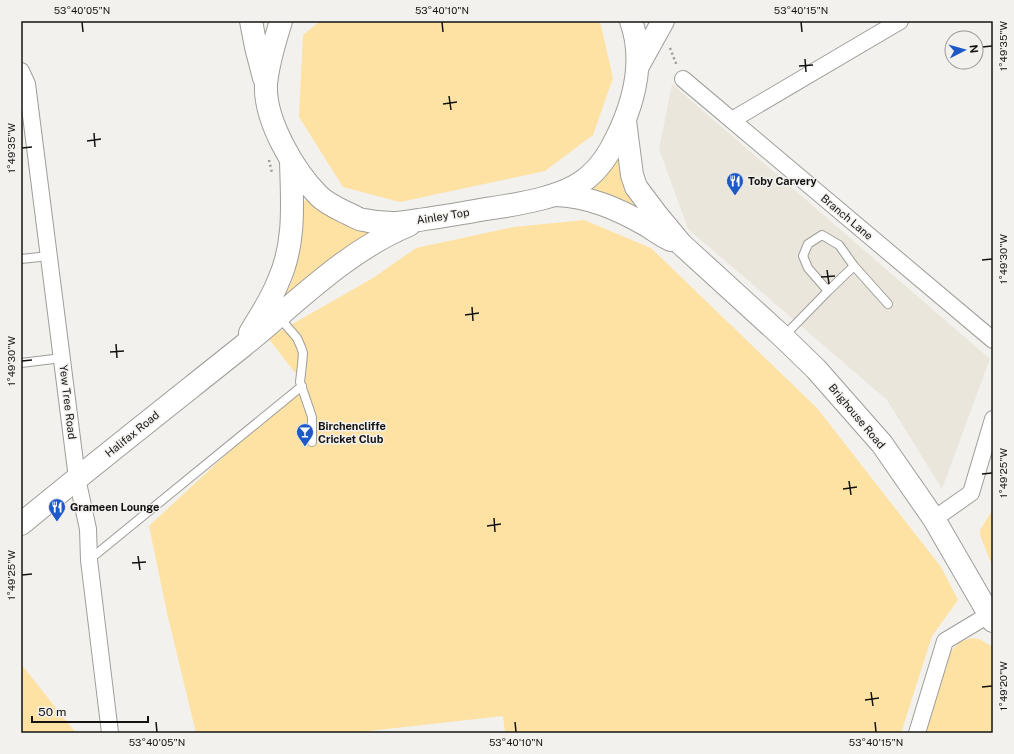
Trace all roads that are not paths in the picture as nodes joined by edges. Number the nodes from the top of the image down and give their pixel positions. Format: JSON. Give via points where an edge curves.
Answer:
{"nodes":[{"id":1,"x":251,"y":21,"type":"edge"},
{"id":2,"x":281,"y":21,"type":"edge"},
{"id":3,"x":631,"y":21,"type":"edge"},
{"id":4,"x":663,"y":21,"type":"edge"},
{"id":5,"x":900,"y":21,"type":"edge"},
{"id":6,"x":638,"y":67,"type":"junction"},
{"id":7,"x":21,"y":71,"type":"edge"},
{"id":8,"x":683,"y":79,"type":"road end"},
{"id":9,"x":266,"y":85,"type":"junction"},
{"id":10,"x":732,"y":120,"type":"junction"},
{"id":11,"x":625,"y":121,"type":"junction"},
{"id":12,"x":291,"y":161,"type":"junction"},
{"id":13,"x":555,"y":195,"type":"junction"},
{"id":14,"x":421,"y":219,"type":"junction"},
{"id":15,"x":681,"y":244,"type":"junction"},
{"id":16,"x":49,"y":256,"type":"junction"},
{"id":17,"x":21,"y":259,"type":"edge"},
{"id":18,"x":854,"y":266,"type":"junction"},
{"id":19,"x":828,"y":291,"type":"junction"},
{"id":20,"x":888,"y":304,"type":"dead end"},
{"id":21,"x":278,"y":316,"type":"junction"},
{"id":22,"x":783,"y":337,"type":"junction"},
{"id":23,"x":993,"y":340,"type":"edge"},
{"id":24,"x":244,"y":345,"type":"junction"},
{"id":25,"x":62,"y":358,"type":"junction"},
{"id":26,"x":21,"y":363,"type":"edge"},
{"id":27,"x":302,"y":386,"type":"junction"},
{"id":28,"x":993,"y":419,"type":"edge"},
{"id":29,"x":312,"y":442,"type":"dead end"},
{"id":30,"x":77,"y":478,"type":"junction"},
{"id":31,"x":934,"y":519,"type":"junction"},
{"id":32,"x":21,"y":524,"type":"edge"},
{"id":33,"x":89,"y":560,"type":"junction"},
{"id":34,"x":991,"y":617,"type":"edge"},
{"id":35,"x":110,"y":733,"type":"edge"},
{"id":36,"x":917,"y":733,"type":"edge"}],
"edges":[{"from":1,"to":9,"type":"main road"},
{"from":2,"to":9,"type":"main road","name":"Ainley Top","via":[[272,49]]},
{"from":3,"to":6,"type":"main road","name":"Ainley Top","via":[[638,48]]},
{"from":4,"to":6,"type":"main road"},
{"from":5,"to":10,"type":"street"},
{"from":6,"to":11,"type":"main road","name":"Ainley Top","via":[[634,94]]},
{"from":7,"to":16,"type":"street","name":"Yew Tree Road","via":[[27,84]]},
{"from":8,"to":10,"type":"street","name":"Branch Lane"},
{"from":9,"to":12,"type":"main road","name":"Ainley Top","via":[[274,127]]},
{"from":10,"to":23,"type":"street","name":"Branch Lane"},
{"from":11,"to":13,"type":"main road","name":"Ainley Top","via":[[609,154],[588,178],[575,187]]},
{"from":11,"to":15,"type":"main road","via":[[636,187]]},
{"from":12,"to":14,"type":"main road","name":"Ainley Top","via":[[320,197],[362,220],[393,223]]},
{"from":12,"to":24,"type":"main road","name":"Halifax Road","via":[[293,214],[287,257],[278,282]]},
{"from":13,"to":14,"type":"main road","name":"Ainley Top","via":[[514,205]]},
{"from":13,"to":15,"type":"main road","via":[[572,195],[605,204],[659,235]]},
{"from":14,"to":21,"type":"main road","name":"Halifax Road","via":[[388,233],[362,249]]},
{"from":15,"to":22,"type":"main road","name":"Brighouse Road"},
{"from":16,"to":17,"type":"lane"},
{"from":16,"to":25,"type":"street","name":"Yew Tree Road"},
{"from":18,"to":19,"type":"lane"},
{"from":18,"to":19,"type":"lane","via":[[839,245],[822,234],[808,244],[803,256],[808,268]]},
{"from":18,"to":20,"type":"lane"},
{"from":19,"to":22,"type":"lane"},
{"from":21,"to":24,"type":"main road","name":"Halifax Road"},
{"from":21,"to":27,"type":"lane","via":[[297,338],[301,347]]},
{"from":22,"to":31,"type":"main road","name":"Brighouse Road","via":[[816,369],[877,438]]},
{"from":24,"to":30,"type":"main road","name":"Halifax Road"},
{"from":25,"to":26,"type":"lane"},
{"from":25,"to":30,"type":"street","name":"Yew Tree Road"},
{"from":27,"to":29,"type":"lane","via":[[312,417]]},
{"from":27,"to":33,"type":"lane"},
{"from":28,"to":31,"type":"street","via":[[971,493]]},
{"from":30,"to":32,"type":"main road","name":"Halifax Road"},
{"from":30,"to":33,"type":"street","name":"Yew Tree Road","via":[[88,529]]},
{"from":31,"to":34,"type":"main road","name":"Brighouse Road"},
{"from":33,"to":35,"type":"street","name":"Yew Tree Road"},
{"from":34,"to":36,"type":"street","via":[[945,641]]}]}
